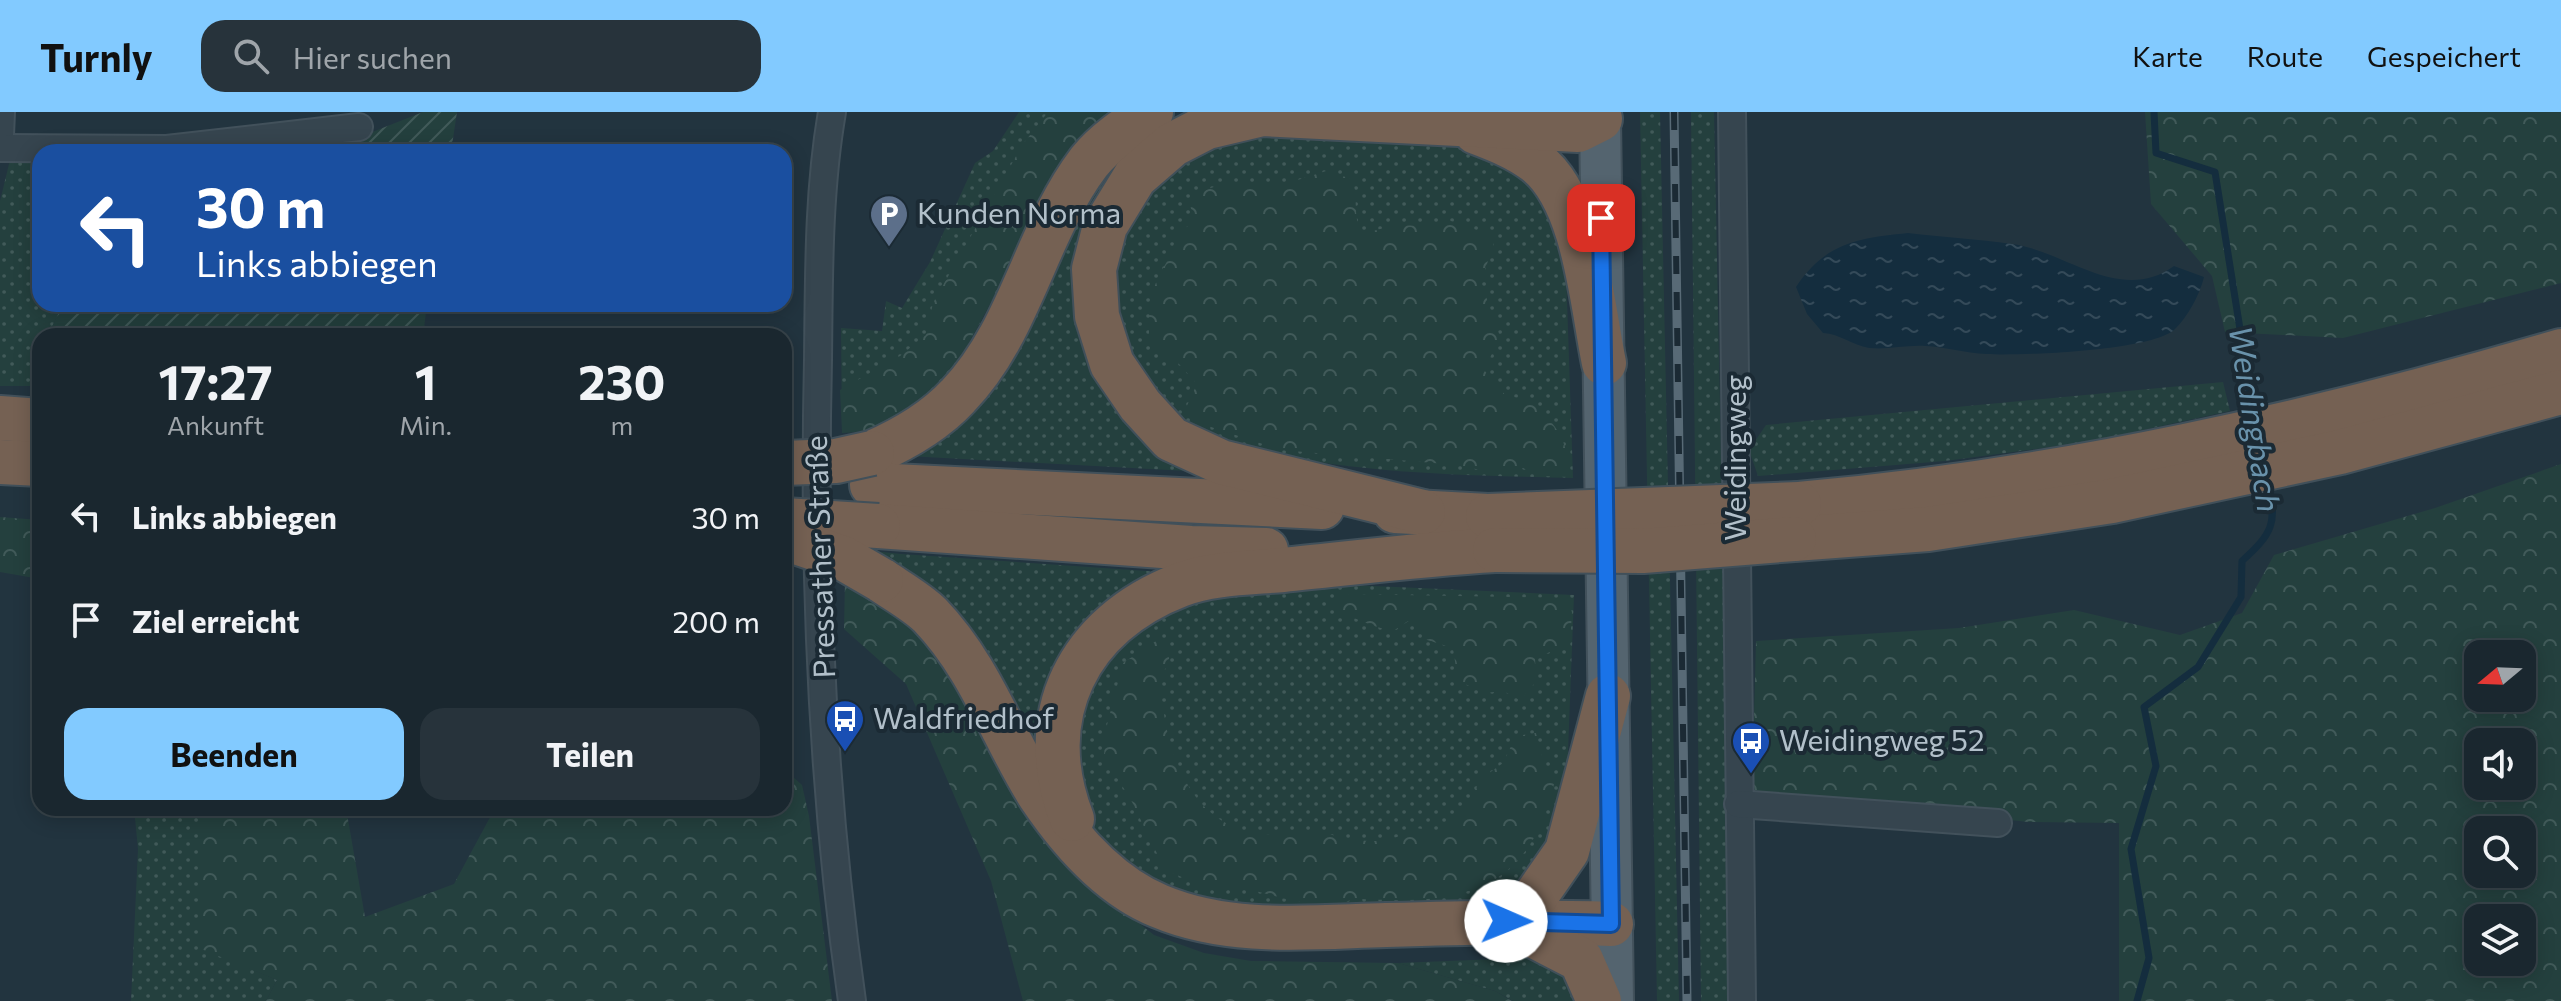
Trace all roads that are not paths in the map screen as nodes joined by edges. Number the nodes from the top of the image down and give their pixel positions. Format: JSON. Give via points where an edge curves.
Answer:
{"nodes":[{"id":1,"x":1,"y":112,"type":"edge"},
{"id":2,"x":832,"y":112,"type":"edge"},
{"id":3,"x":1151,"y":112,"type":"edge"},
{"id":4,"x":1732,"y":112,"type":"edge"},
{"id":5,"x":1593,"y":116,"type":"edge"},
{"id":6,"x":1455,"y":124,"type":"junction"},
{"id":7,"x":359,"y":127,"type":"dead end"},
{"id":8,"x":0,"y":135,"type":"edge"},
{"id":9,"x":211,"y":144,"type":"edge"},
{"id":10,"x":0,"y":148,"type":"edge"},
{"id":11,"x":32,"y":148,"type":"edge"},
{"id":12,"x":2561,"y":351,"type":"edge"},
{"id":13,"x":1604,"y":363,"type":"junction"},
{"id":14,"x":2561,"y":392,"type":"edge"},
{"id":15,"x":0,"y":418,"type":"edge"},
{"id":16,"x":32,"y":420,"type":"edge"},
{"id":17,"x":2337,"y":431,"type":"junction"},
{"id":18,"x":0,"y":462,"type":"edge"},
{"id":19,"x":792,"y":463,"type":"edge"},
{"id":20,"x":32,"y":464,"type":"edge"},
{"id":21,"x":792,"y":480,"type":"edge"},
{"id":22,"x":874,"y":488,"type":"junction"},
{"id":23,"x":1423,"y":512,"type":"junction"},
{"id":24,"x":792,"y":517,"type":"edge"},
{"id":25,"x":1492,"y":533,"type":"junction"},
{"id":26,"x":792,"y":541,"type":"edge"},
{"id":27,"x":1446,"y":553,"type":"junction"},
{"id":28,"x":1608,"y":696,"type":"junction"},
{"id":29,"x":1738,"y":804,"type":"junction"},
{"id":30,"x":1998,"y":823,"type":"dead end"},
{"id":31,"x":1084,"y":851,"type":"junction"},
{"id":32,"x":1506,"y":921,"type":"junction"},
{"id":33,"x":1611,"y":924,"type":"junction"},
{"id":34,"x":852,"y":1001,"type":"edge"},
{"id":35,"x":1599,"y":1001,"type":"edge"},
{"id":36,"x":1613,"y":1001,"type":"edge"},
{"id":37,"x":1742,"y":1001,"type":"edge"}],
"edges":[{"from":1,"to":8,"type":"street"},
{"from":2,"to":34,"type":"street","name":"Pressather Straße","via":[[821,215],[817,505],[828,758]]},
{"from":3,"to":22,"type":"highway","via":[[1091,161],[1062,206],[988,359],[958,397],[910,436]]},
{"from":4,"to":29,"type":"street","name":"Weidingweg"},
{"from":5,"to":6,"type":"highway","via":[[1578,130]]},
{"from":5,"to":13,"type":"main road"},
{"from":6,"to":13,"type":"highway","via":[[1512,146],[1539,164],[1558,189],[1573,218]]},
{"from":6,"to":23,"type":"highway","via":[[1262,114],[1207,127],[1172,145],[1135,177],[1105,226],[1094,269],[1097,316],[1112,364],[1171,439],[1221,462]]},
{"from":7,"to":9,"type":"street"},
{"from":10,"to":11,"type":"street"},
{"from":12,"to":17,"type":"highway","via":[[2456,382]]},
{"from":13,"to":28,"type":"main road"},
{"from":14,"to":17,"type":"highway"},
{"from":15,"to":16,"type":"highway"},
{"from":17,"to":25,"type":"highway","bridge":true,"via":[[2213,462],[1905,495],[1796,522]]},
{"from":18,"to":20,"type":"highway"},
{"from":19,"to":22,"type":"highway","bridge":true,"via":[[836,461]]},
{"from":21,"to":22,"type":"highway"},
{"from":22,"to":23,"type":"highway"},
{"from":22,"to":24,"type":"highway","bridge":true},
{"from":22,"to":27,"type":"highway","via":[[1191,548]]},
{"from":23,"to":25,"type":"highway"},
{"from":25,"to":27,"type":"highway"},
{"from":26,"to":31,"type":"highway","bridge":true,"via":[[843,558],[929,614],[970,664],[1041,796]]},
{"from":27,"to":31,"type":"highway","via":[[1183,583],[1134,606],[1091,643],[1067,688],[1055,748],[1065,801]]},
{"from":28,"to":32,"type":"highway","via":[[1567,851],[1535,897]]},
{"from":28,"to":33,"type":"main road"},
{"from":29,"to":30,"type":"street"},
{"from":29,"to":37,"type":"street","name":"Weidingweg"},
{"from":31,"to":32,"type":"highway","via":[[1120,885],[1198,920],[1265,928]]},
{"from":32,"to":33,"type":"highway"},
{"from":32,"to":35,"type":"highway","via":[[1581,960]]},
{"from":33,"to":36,"type":"main road"}]}
